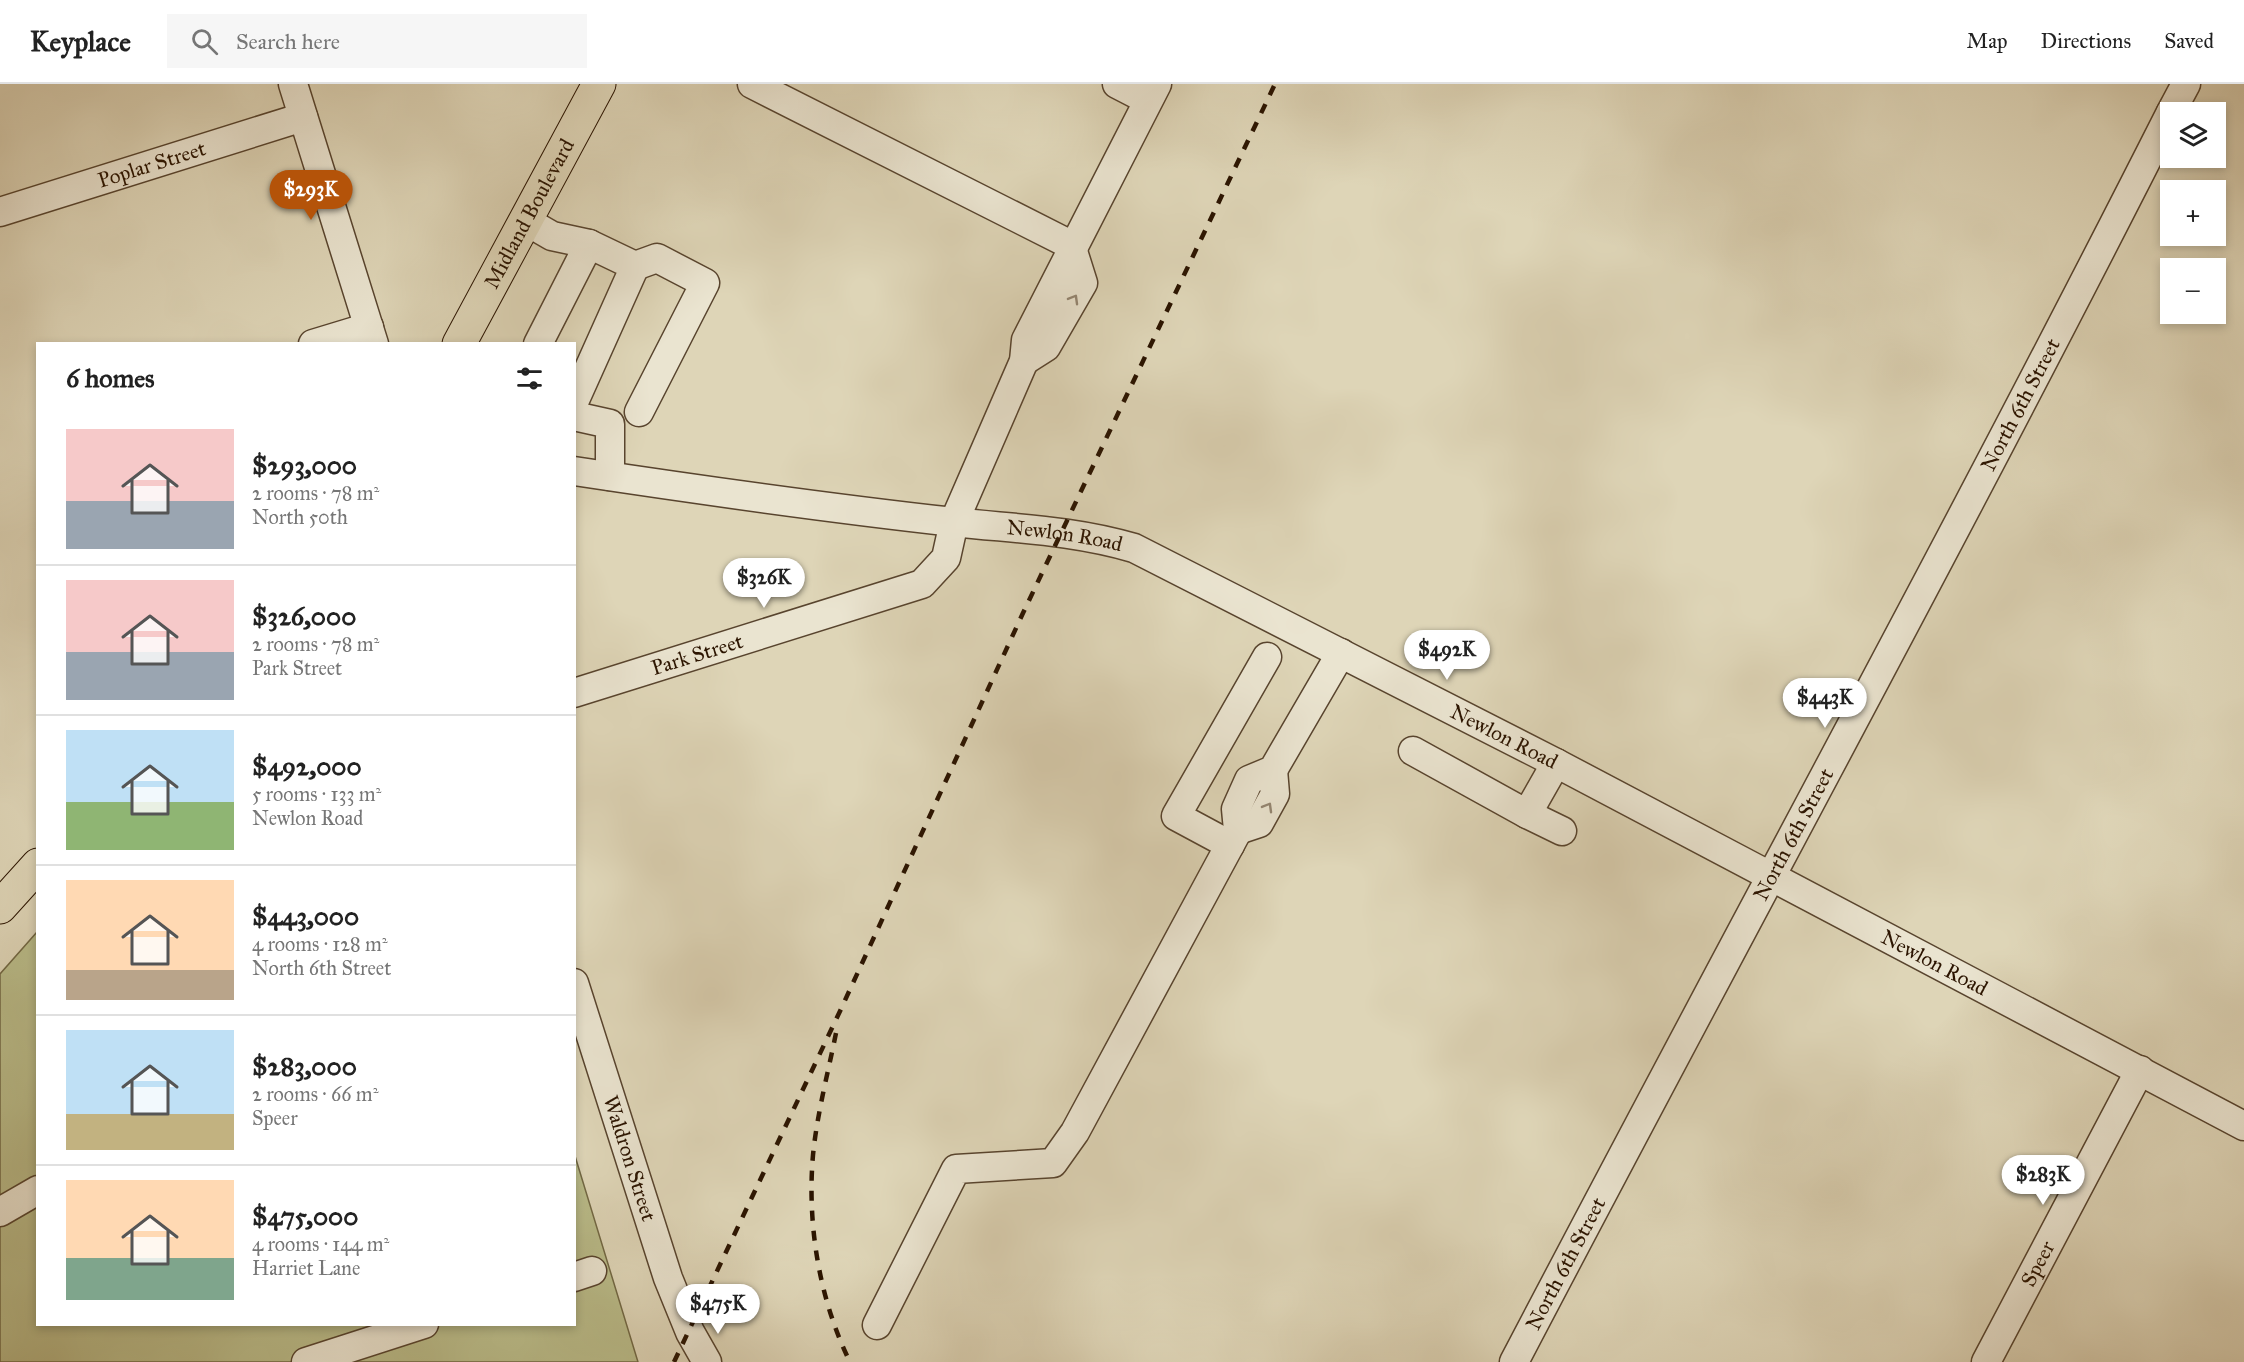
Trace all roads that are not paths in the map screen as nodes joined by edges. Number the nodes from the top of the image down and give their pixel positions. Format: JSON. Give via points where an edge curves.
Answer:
{"nodes":[{"id":1,"x":292,"y":84,"type":"edge"},
{"id":2,"x":599,"y":84,"type":"edge"},
{"id":3,"x":752,"y":84,"type":"edge"},
{"id":4,"x":1117,"y":84,"type":"edge"},
{"id":5,"x":2186,"y":84,"type":"edge"},
{"id":6,"x":1153,"y":92,"type":"edge"},
{"id":7,"x":2177,"y":102,"type":"edge"},
{"id":8,"x":303,"y":117,"type":"junction"},
{"id":9,"x":2160,"y":134,"type":"edge"},
{"id":10,"x":0,"y":212,"type":"edge"},
{"id":11,"x":526,"y":221,"type":"junction"},
{"id":12,"x":589,"y":244,"type":"junction"},
{"id":13,"x":1073,"y":247,"type":"junction"},
{"id":14,"x":635,"y":266,"type":"junction"},
{"id":15,"x":372,"y":335,"type":"edge"},
{"id":16,"x":326,"y":342,"type":"edge"},
{"id":17,"x":460,"y":342,"type":"edge"},
{"id":18,"x":539,"y":342,"type":"edge"},
{"id":19,"x":576,"y":398,"type":"edge"},
{"id":20,"x":576,"y":416,"type":"edge"},
{"id":21,"x":610,"y":424,"type":"junction"},
{"id":22,"x":576,"y":471,"type":"edge"},
{"id":23,"x":610,"y":476,"type":"junction"},
{"id":24,"x":954,"y":522,"type":"junction"},
{"id":25,"x":1341,"y":653,"type":"junction"},
{"id":26,"x":1267,"y":657,"type":"dead end"},
{"id":27,"x":576,"y":692,"type":"edge"},
{"id":28,"x":1413,"y":751,"type":"dead end"},
{"id":29,"x":1556,"y":763,"type":"junction"},
{"id":30,"x":1527,"y":814,"type":"junction"},
{"id":31,"x":1562,"y":831,"type":"dead end"},
{"id":32,"x":1234,"y":837,"type":"junction"},
{"id":33,"x":36,"y":867,"type":"edge"},
{"id":34,"x":1771,"y":877,"type":"junction"},
{"id":35,"x":0,"y":907,"type":"edge"},
{"id":36,"x":576,"y":989,"type":"edge"},
{"id":37,"x":2140,"y":1070,"type":"junction"},
{"id":38,"x":2244,"y":1126,"type":"edge"},
{"id":39,"x":36,"y":1191,"type":"edge"},
{"id":40,"x":0,"y":1212,"type":"edge"},
{"id":41,"x":877,"y":1325,"type":"dead end"},
{"id":42,"x":419,"y":1326,"type":"edge"},
{"id":43,"x":375,"y":1342,"type":"edge"},
{"id":44,"x":306,"y":1362,"type":"edge"},
{"id":45,"x":707,"y":1362,"type":"edge"},
{"id":46,"x":1514,"y":1362,"type":"edge"},
{"id":47,"x":1986,"y":1362,"type":"edge"}],
"edges":[{"from":1,"to":8,"type":"street"},
{"from":2,"to":11,"type":"main road","name":"Midland Boulevard"},
{"from":3,"to":13,"type":"street"},
{"from":4,"to":6,"type":"street"},
{"from":5,"to":7,"type":"street","name":"North 6th Street"},
{"from":6,"to":13,"type":"street","name":"Park Street"},
{"from":8,"to":10,"type":"street","name":"Poplar Street"},
{"from":8,"to":15,"type":"street"},
{"from":9,"to":34,"type":"street","name":"North 6th Street"},
{"from":11,"to":12,"type":"street","via":[[552,236]]},
{"from":11,"to":17,"type":"main road","name":"Midland Boulevard"},
{"from":12,"to":14,"type":"street"},
{"from":12,"to":18,"type":"street"},
{"from":13,"to":24,"type":"street","name":"Park Street"},
{"from":14,"to":19,"type":"street"},
{"from":14,"to":21,"type":"street","via":[[657,258],[705,283],[647,415]]},
{"from":15,"to":16,"type":"street"},
{"from":20,"to":21,"type":"street"},
{"from":21,"to":23,"type":"street"},
{"from":22,"to":23,"type":"street","name":"Newlon Road"},
{"from":23,"to":24,"type":"street","name":"Newlon Road"},
{"from":24,"to":25,"type":"street","name":"Newlon Road","via":[[1062,531],[1134,548]]},
{"from":24,"to":27,"type":"street","name":"Park Street","via":[[946,558],[922,584]]},
{"from":25,"to":29,"type":"street","name":"Newlon Road"},
{"from":25,"to":32,"type":"street","via":[[1273,770],[1275,794],[1259,823]]},
{"from":26,"to":32,"type":"street","via":[[1176,816]]},
{"from":28,"to":30,"type":"street"},
{"from":29,"to":30,"type":"street"},
{"from":29,"to":34,"type":"street","name":"Newlon Road"},
{"from":30,"to":31,"type":"street"},
{"from":32,"to":41,"type":"street","via":[[1075,1132],[1053,1163],[956,1169]]},
{"from":33,"to":35,"type":"main road"},
{"from":34,"to":37,"type":"street","name":"Newlon Road"},
{"from":34,"to":46,"type":"street","name":"North 6th Street"},
{"from":36,"to":45,"type":"street","name":"Waldron Street","via":[[668,1278]]},
{"from":37,"to":38,"type":"street","name":"Newlon Road"},
{"from":37,"to":47,"type":"street","name":"Speer"},
{"from":39,"to":40,"type":"street"},
{"from":42,"to":43,"type":"street"},
{"from":43,"to":44,"type":"street"}]}
